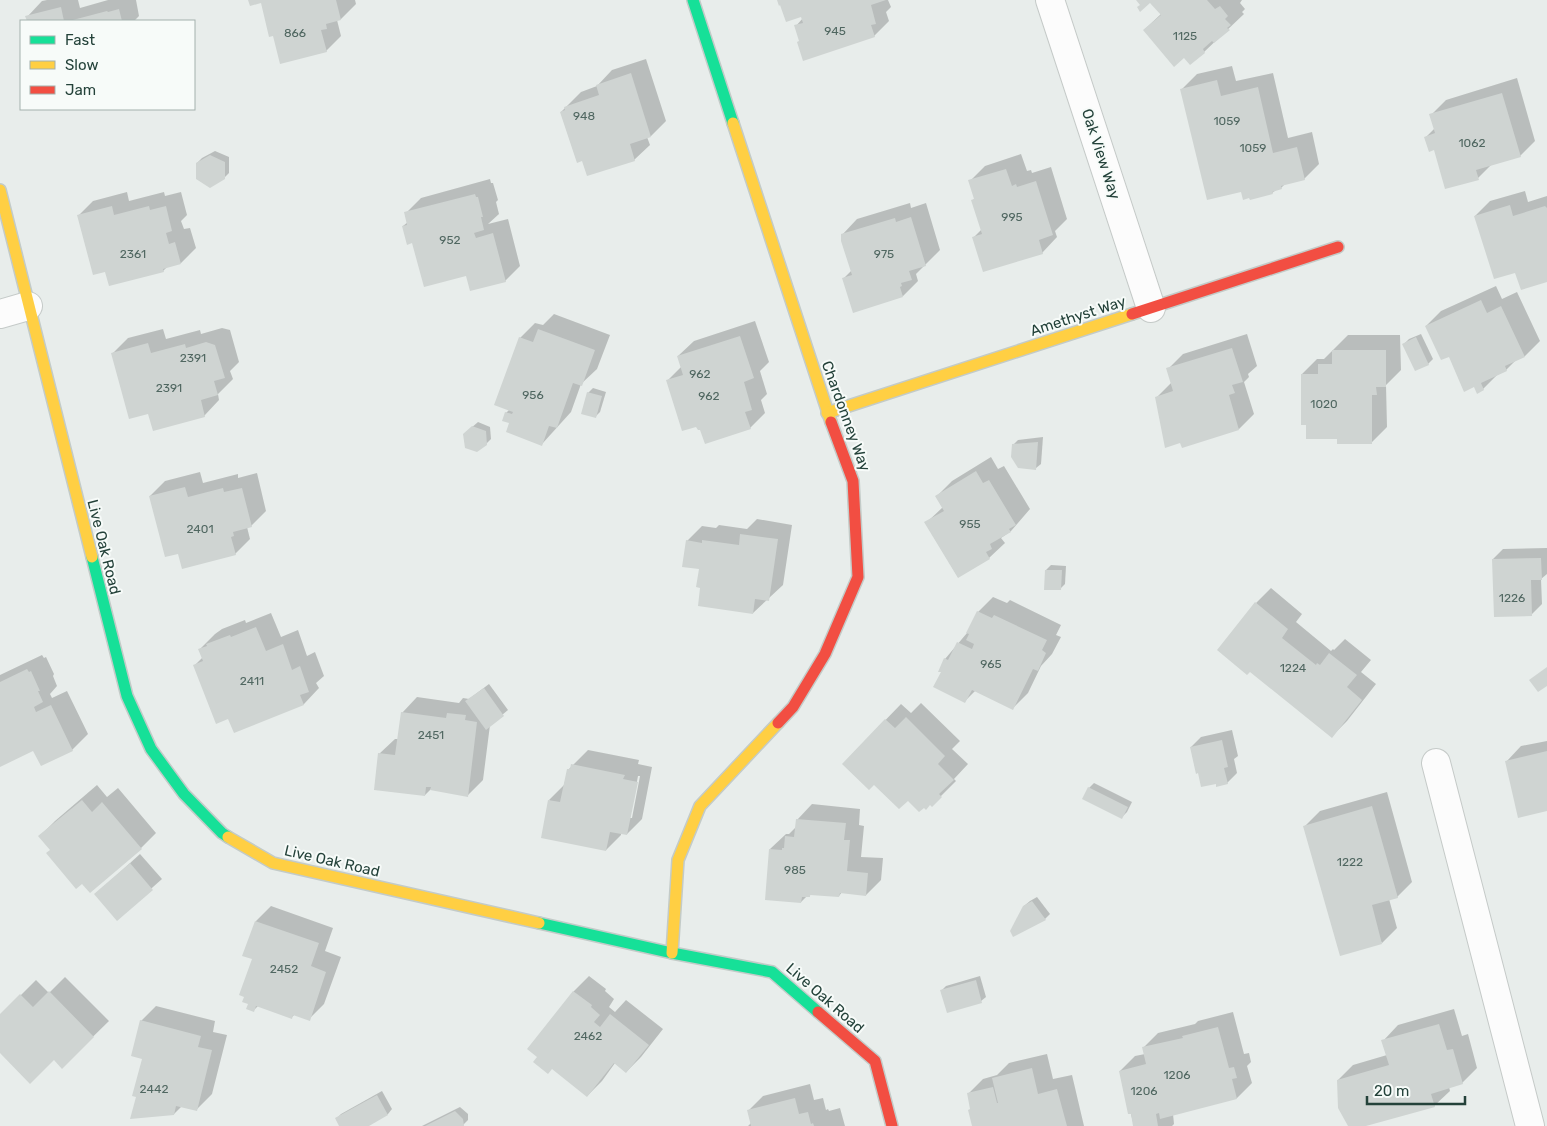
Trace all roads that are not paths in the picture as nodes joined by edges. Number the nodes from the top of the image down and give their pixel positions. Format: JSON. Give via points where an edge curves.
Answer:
{"nodes":[{"id":1,"x":693,"y":0,"type":"edge"},
{"id":2,"x":1050,"y":0,"type":"edge"},
{"id":3,"x":0,"y":190,"type":"edge"},
{"id":4,"x":1338,"y":247,"type":"dead end"},
{"id":5,"x":28,"y":306,"type":"junction"},
{"id":6,"x":1151,"y":308,"type":"junction"},
{"id":7,"x":0,"y":314,"type":"edge"},
{"id":8,"x":827,"y":413,"type":"junction"},
{"id":9,"x":1436,"y":763,"type":"dead end"},
{"id":10,"x":672,"y":953,"type":"junction"},
{"id":11,"x":892,"y":1126,"type":"edge"},
{"id":12,"x":1530,"y":1126,"type":"edge"}],
"edges":[{"from":1,"to":8,"type":"street","name":"Chardonney Way"},
{"from":2,"to":6,"type":"street","name":"Oak View Way"},
{"from":3,"to":5,"type":"street","name":"Live Oak Road"},
{"from":4,"to":6,"type":"street","name":"Amethyst Way"},
{"from":5,"to":7,"type":"street"},
{"from":5,"to":10,"type":"street","name":"Live Oak Road","via":[[127,696],[151,749],[184,794],[222,833],[273,863]]},
{"from":6,"to":8,"type":"street","name":"Amethyst Way"},
{"from":8,"to":10,"type":"street","name":"Chardonney Way","via":[[853,481],[858,577],[825,654],[793,707],[700,806],[678,860]]},
{"from":9,"to":12,"type":"street"},
{"from":10,"to":11,"type":"street","name":"Live Oak Road","via":[[772,972],[875,1062]]}]}
